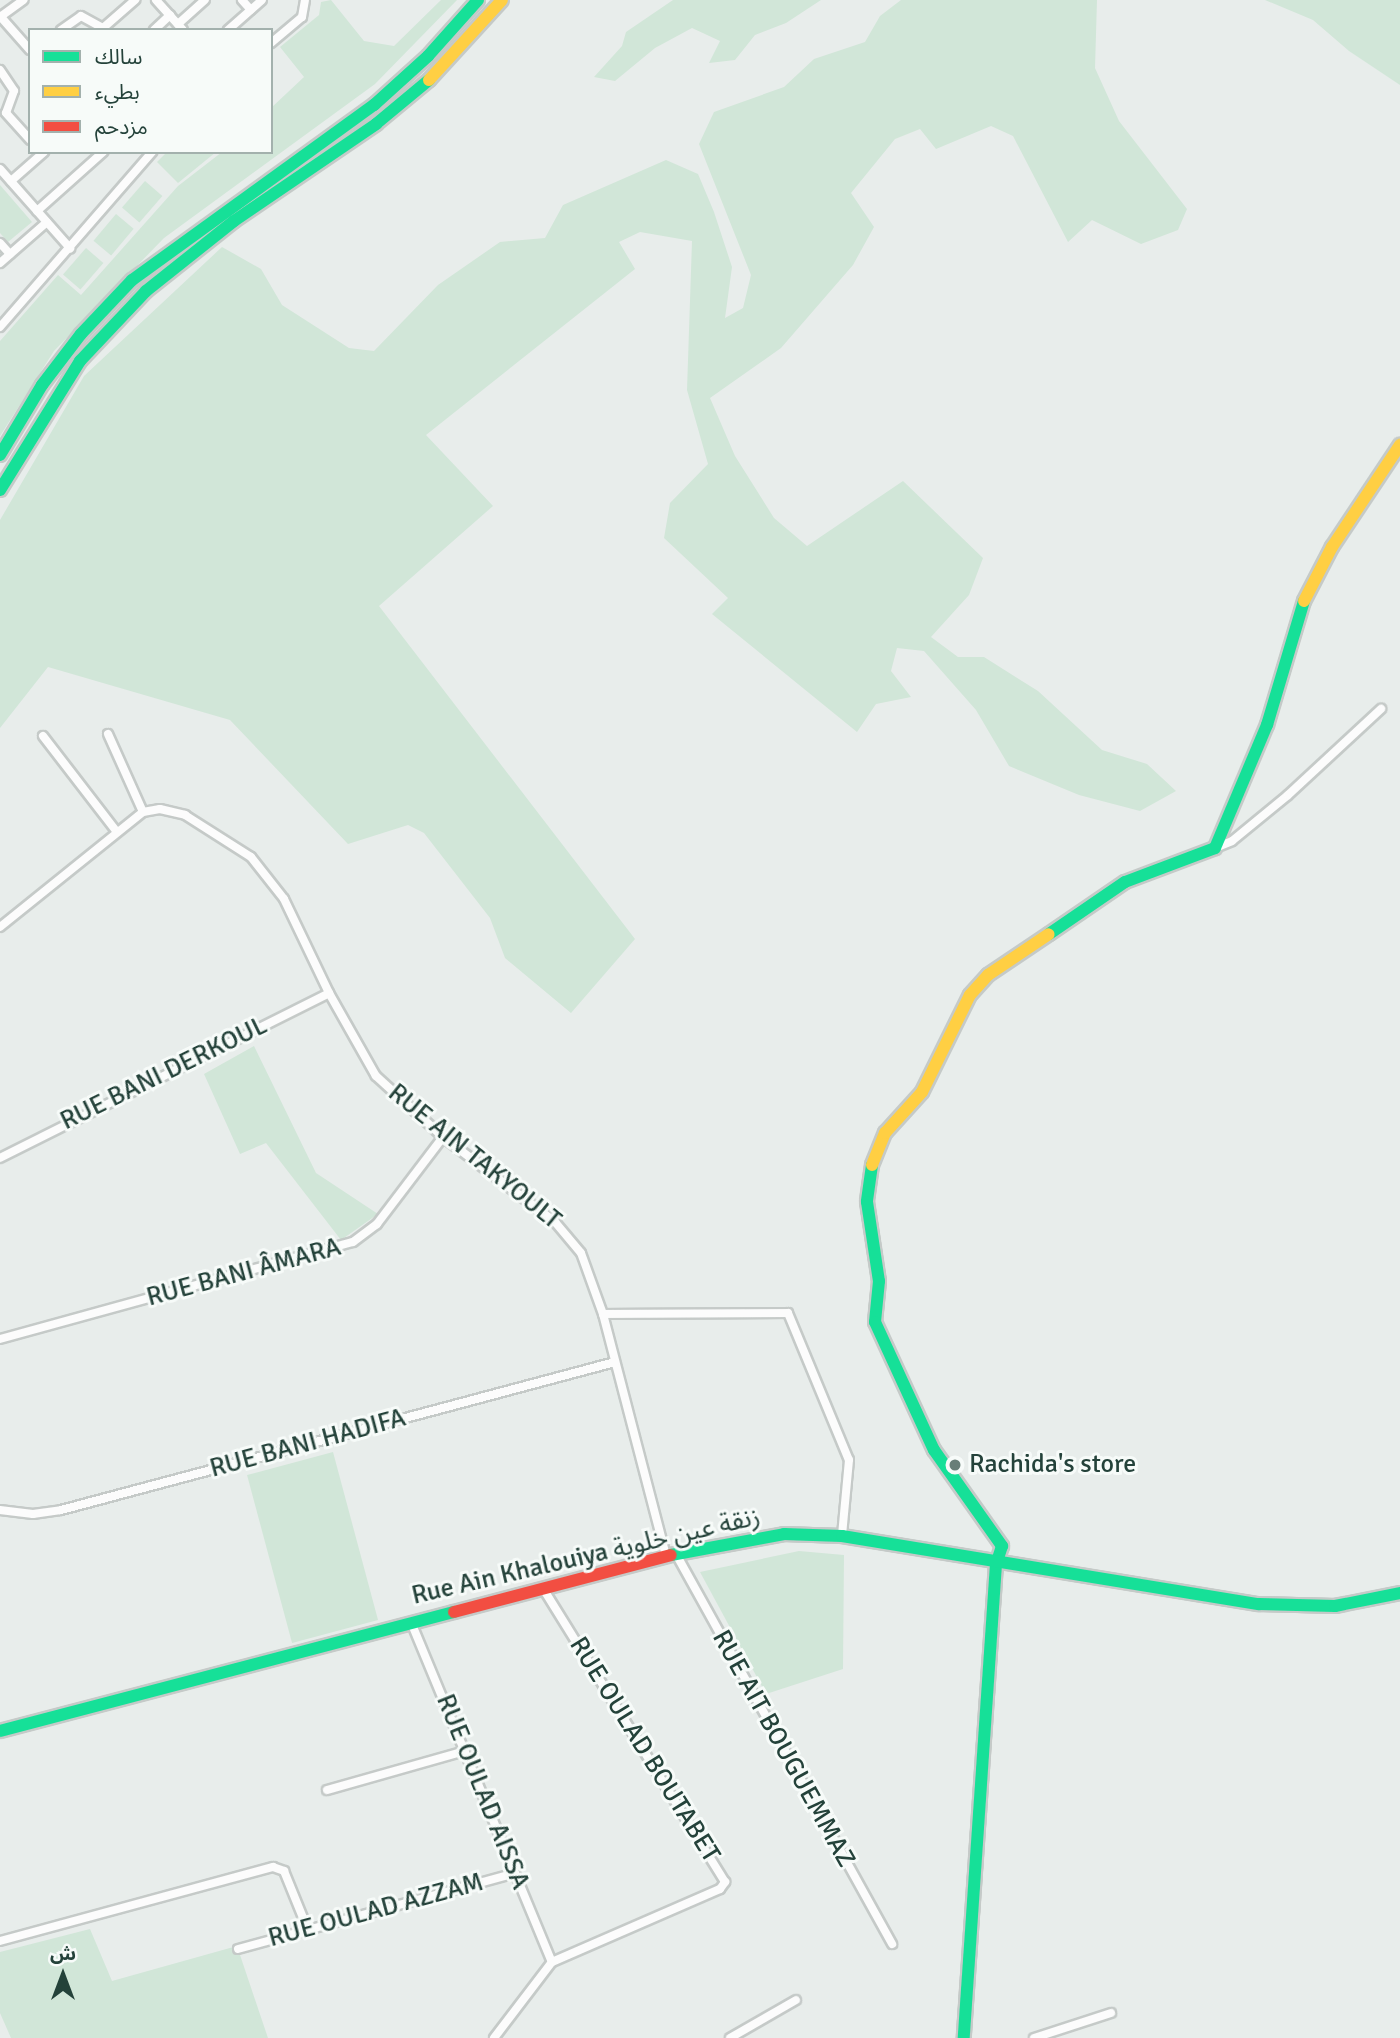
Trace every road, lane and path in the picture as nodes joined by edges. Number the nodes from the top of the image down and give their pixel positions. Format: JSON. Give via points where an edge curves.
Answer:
{"nodes":[{"id":1,"x":23,"y":0,"type":"edge"},
{"id":2,"x":135,"y":0,"type":"edge"},
{"id":3,"x":156,"y":0,"type":"edge"},
{"id":4,"x":205,"y":0,"type":"edge"},
{"id":5,"x":242,"y":0,"type":"edge"},
{"id":6,"x":262,"y":0,"type":"edge"},
{"id":7,"x":305,"y":0,"type":"edge"},
{"id":8,"x":478,"y":0,"type":"edge"},
{"id":9,"x":502,"y":0,"type":"edge"},
{"id":10,"x":251,"y":10,"type":"junction"},
{"id":11,"x":170,"y":15,"type":"junction"},
{"id":12,"x":0,"y":17,"type":"edge"},
{"id":13,"x":180,"y":27,"type":"edge"},
{"id":14,"x":64,"y":28,"type":"edge"},
{"id":15,"x":103,"y":28,"type":"edge"},
{"id":16,"x":103,"y":28,"type":"edge"},
{"id":17,"x":155,"y":28,"type":"edge"},
{"id":18,"x":230,"y":28,"type":"edge"},
{"id":19,"x":273,"y":41,"type":"edge"},
{"id":20,"x":28,"y":48,"type":"edge"},
{"id":21,"x":0,"y":70,"type":"edge"},
{"id":22,"x":28,"y":138,"type":"edge"},
{"id":23,"x":42,"y":154,"type":"edge"},
{"id":24,"x":101,"y":154,"type":"edge"},
{"id":25,"x":150,"y":154,"type":"edge"},
{"id":26,"x":0,"y":169,"type":"edge"},
{"id":27,"x":11,"y":181,"type":"junction"},
{"id":28,"x":37,"y":211,"type":"junction"},
{"id":29,"x":47,"y":222,"type":"junction"},
{"id":30,"x":0,"y":243,"type":"edge"},
{"id":31,"x":70,"y":248,"type":"junction"},
{"id":32,"x":10,"y":254,"type":"junction"},
{"id":33,"x":0,"y":263,"type":"edge"},
{"id":34,"x":0,"y":327,"type":"edge"},
{"id":35,"x":1400,"y":445,"type":"edge"},
{"id":36,"x":0,"y":455,"type":"edge"},
{"id":37,"x":0,"y":490,"type":"edge"},
{"id":38,"x":1381,"y":709,"type":"dead end"},
{"id":39,"x":107,"y":734,"type":"dead end"},
{"id":40,"x":43,"y":736,"type":"dead end"},
{"id":41,"x":143,"y":812,"type":"junction"},
{"id":42,"x":117,"y":832,"type":"junction"},
{"id":43,"x":1215,"y":848,"type":"junction"},
{"id":44,"x":0,"y":927,"type":"edge"},
{"id":45,"x":329,"y":993,"type":"junction"},
{"id":46,"x":443,"y":1137,"type":"junction"},
{"id":47,"x":0,"y":1158,"type":"edge"},
{"id":48,"x":603,"y":1314,"type":"junction"},
{"id":49,"x":0,"y":1339,"type":"edge"},
{"id":50,"x":615,"y":1362,"type":"junction"},
{"id":51,"x":0,"y":1510,"type":"edge"},
{"id":52,"x":842,"y":1536,"type":"junction"},
{"id":53,"x":671,"y":1555,"type":"junction"},
{"id":54,"x":996,"y":1564,"type":"junction"},
{"id":55,"x":543,"y":1588,"type":"junction"},
{"id":56,"x":1400,"y":1593,"type":"edge"},
{"id":57,"x":411,"y":1622,"type":"junction"},
{"id":58,"x":0,"y":1731,"type":"edge"},
{"id":59,"x":465,"y":1751,"type":"junction"},
{"id":60,"x":327,"y":1790,"type":"dead end"},
{"id":61,"x":515,"y":1873,"type":"junction"},
{"id":62,"x":309,"y":1930,"type":"junction"},
{"id":63,"x":0,"y":1941,"type":"edge"},
{"id":64,"x":892,"y":1944,"type":"dead end"},
{"id":65,"x":238,"y":1949,"type":"dead end"},
{"id":66,"x":552,"y":1962,"type":"junction"},
{"id":67,"x":796,"y":2000,"type":"dead end"},
{"id":68,"x":1111,"y":2013,"type":"dead end"},
{"id":69,"x":494,"y":2038,"type":"edge"},
{"id":70,"x":730,"y":2038,"type":"edge"},
{"id":71,"x":964,"y":2038,"type":"edge"},
{"id":72,"x":1034,"y":2038,"type":"edge"}],
"edges":[{"from":1,"to":12,"type":"street"},
{"from":2,"to":16,"type":"street"},
{"from":3,"to":11,"type":"street"},
{"from":4,"to":13,"type":"street"},
{"from":5,"to":10,"type":"street"},
{"from":6,"to":10,"type":"street"},
{"from":7,"to":19,"type":"street","via":[[302,17]]},
{"from":8,"to":36,"type":"main road","via":[[428,56],[374,104],[132,280],[81,334],[42,385]]},
{"from":9,"to":37,"type":"main road","via":[[429,80],[376,124],[225,228],[146,291],[80,361]]},
{"from":10,"to":18,"type":"street"},
{"from":11,"to":13,"type":"street"},
{"from":11,"to":17,"type":"street"},
{"from":12,"to":20,"type":"street"},
{"from":14,"to":15,"type":"street","via":[[81,16]]},
{"from":21,"to":22,"type":"street","via":[[14,91],[6,113]]},
{"from":23,"to":27,"type":"street"},
{"from":24,"to":28,"type":"street"},
{"from":25,"to":31,"type":"street"},
{"from":26,"to":27,"type":"street"},
{"from":27,"to":28,"type":"street"},
{"from":28,"to":29,"type":"street"},
{"from":29,"to":31,"type":"street"},
{"from":29,"to":32,"type":"street"},
{"from":30,"to":32,"type":"street"},
{"from":31,"to":34,"type":"street"},
{"from":32,"to":33,"type":"street"},
{"from":35,"to":43,"type":"main road","via":[[1332,547],[1304,601],[1267,725]]},
{"from":38,"to":43,"type":"street","via":[[1289,795],[1232,841]]},
{"from":39,"to":41,"type":"street"},
{"from":40,"to":42,"type":"street"},
{"from":41,"to":42,"type":"street"},
{"from":41,"to":45,"type":"street","name":"RUE AIN TAKYOULT","via":[[160,809],[185,815],[251,857],[284,898]]},
{"from":42,"to":44,"type":"street"},
{"from":43,"to":54,"type":"main road","via":[[1125,882],[988,975],[970,995],[922,1092],[885,1133],[873,1156],[867,1202],[879,1281],[875,1322],[934,1450],[1002,1546]]},
{"from":45,"to":46,"type":"street","name":"RUE AIN TAKYOULT","via":[[376,1076]]},
{"from":45,"to":47,"type":"street","name":"RUE BANI DERKOUL"},
{"from":46,"to":48,"type":"street","name":"RUE AIN TAKYOULT","via":[[566,1232],[582,1253]]},
{"from":46,"to":49,"type":"street","name":"RUE BANI ÂMARA","via":[[377,1224],[353,1242]]},
{"from":48,"to":50,"type":"street","name":"RUE AIN TAKYOULT"},
{"from":48,"to":52,"type":"street","via":[[788,1313],[849,1460]]},
{"from":50,"to":51,"type":"street","name":"RUE BANI HADIFA","via":[[61,1510],[33,1514]]},
{"from":50,"to":53,"type":"street","name":"RUE AIN TAKYOULT"},
{"from":52,"to":53,"type":"main road","name":"Rue Ain Khalouiya زنقة عين خلوية","via":[[784,1534]]},
{"from":52,"to":54,"type":"main road","name":"Rue Ain Khalouiya زنقة عين خلوية"},
{"from":53,"to":55,"type":"main road","name":"Rue Ain Khalouiya زنقة عين خلوية"},
{"from":53,"to":64,"type":"street","name":"RUE AIT BOUGUEMMAZ"},
{"from":54,"to":56,"type":"main road","name":"Rue Ain Khalouiya زنقة عين خلوية","via":[[1287,1606],[1335,1606]]},
{"from":54,"to":71,"type":"main road"},
{"from":55,"to":57,"type":"main road","name":"Rue Ain Khalouiya زنقة عين خلوية"},
{"from":55,"to":66,"type":"street","name":"RUE OULAD BOUTABET","via":[[725,1882],[720,1889]]},
{"from":57,"to":58,"type":"main road","name":"Rue Ain Khalouiya زنقة عين خلوية"},
{"from":57,"to":59,"type":"street","name":"RUE OULAD AISSA"},
{"from":59,"to":60,"type":"street"},
{"from":59,"to":61,"type":"street","name":"RUE OULAD AISSA"},
{"from":61,"to":62,"type":"street","name":"RUE OULAD AZZAM"},
{"from":61,"to":66,"type":"street","name":"RUE OULAD AISSA"},
{"from":62,"to":63,"type":"street","via":[[281,1868]]},
{"from":62,"to":65,"type":"street","name":"RUE OULAD AZZAM"},
{"from":66,"to":69,"type":"street","name":"RUE OULAD BOUTABET"},
{"from":67,"to":70,"type":"street"},
{"from":68,"to":72,"type":"street"}]}
